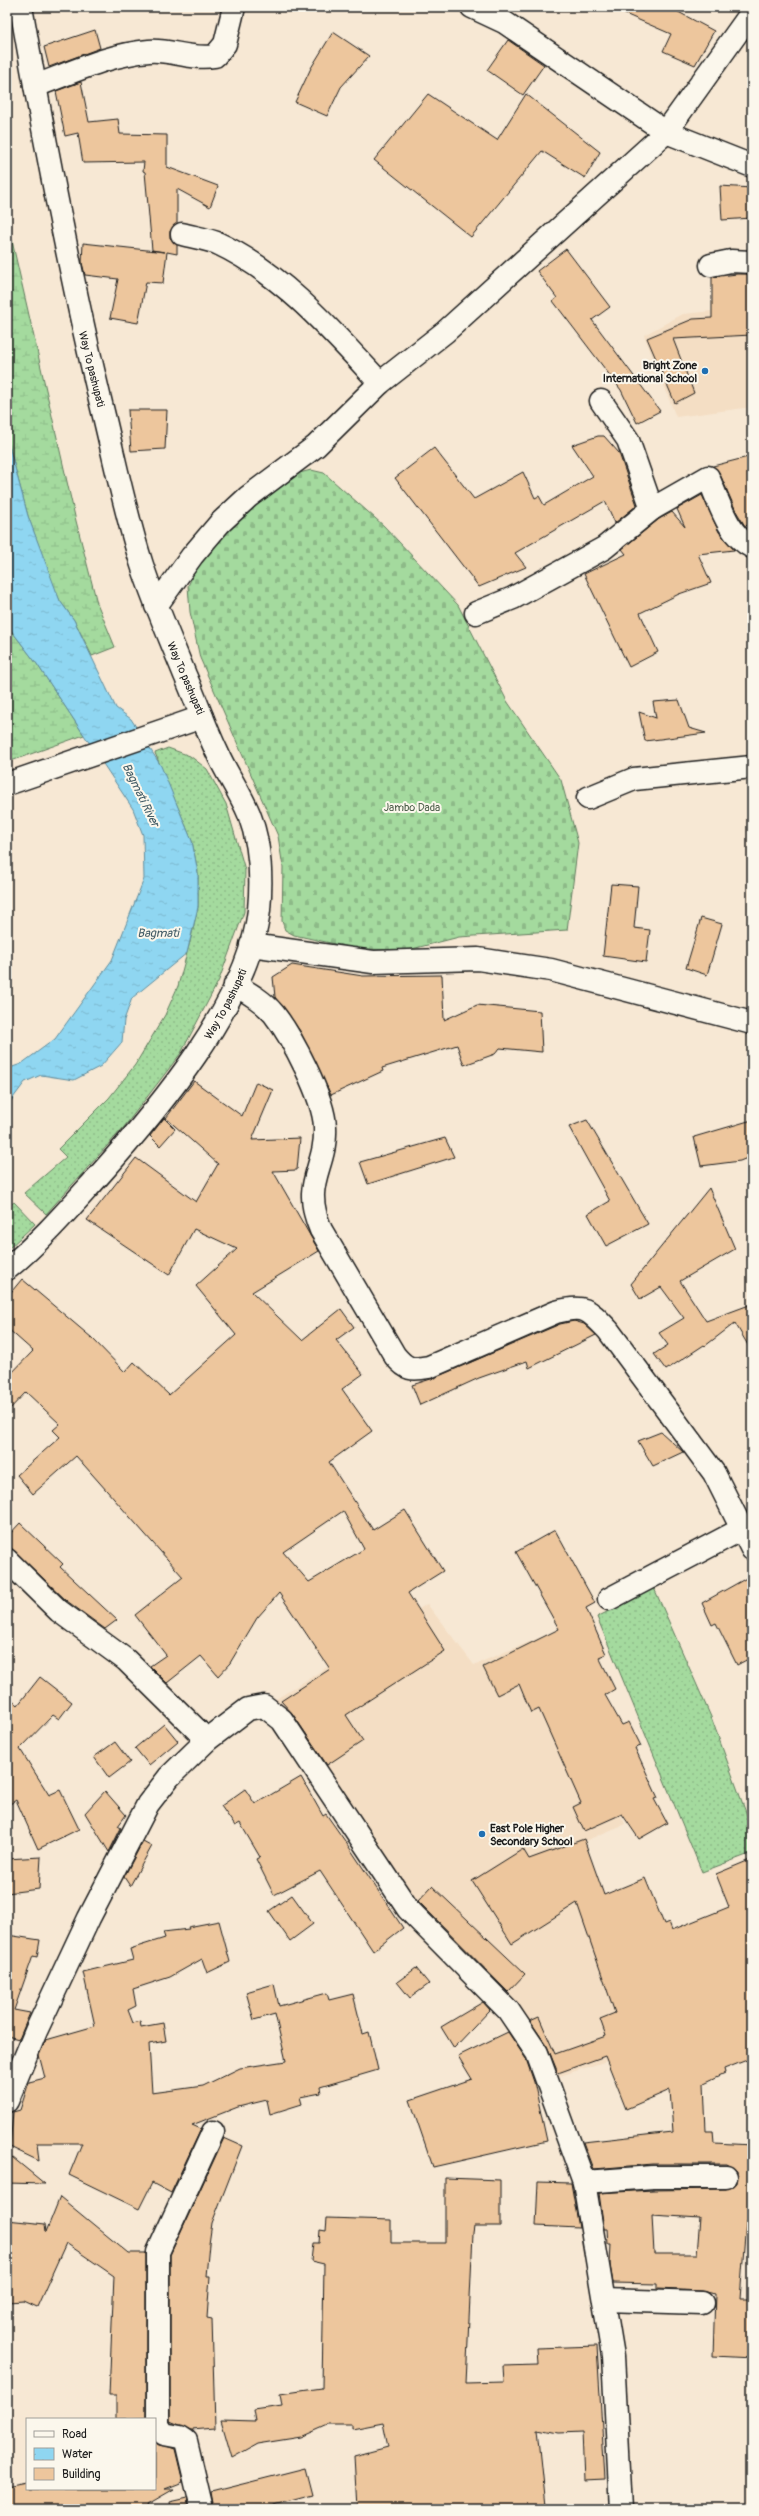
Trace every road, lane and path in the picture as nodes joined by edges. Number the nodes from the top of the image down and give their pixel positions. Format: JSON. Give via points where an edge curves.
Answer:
{"nodes":[{"id":1,"x":21,"y":7,"type":"edge"},
{"id":2,"x":234,"y":7,"type":"edge"},
{"id":3,"x":472,"y":7,"type":"edge"},
{"id":4,"x":752,"y":12,"type":"edge"},
{"id":5,"x":507,"y":14,"type":"edge"},
{"id":6,"x":35,"y":86,"type":"junction"},
{"id":7,"x":666,"y":132,"type":"junction"},
{"id":8,"x":752,"y":166,"type":"edge"},
{"id":9,"x":182,"y":234,"type":"dead end"},
{"id":10,"x":752,"y":262,"type":"edge"},
{"id":11,"x":712,"y":265,"type":"dead end"},
{"id":12,"x":380,"y":383,"type":"junction"},
{"id":13,"x":601,"y":401,"type":"dead end"},
{"id":14,"x":652,"y":510,"type":"junction"},
{"id":15,"x":752,"y":547,"type":"edge"},
{"id":16,"x":156,"y":606,"type":"junction"},
{"id":17,"x":476,"y":613,"type":"dead end"},
{"id":18,"x":202,"y":717,"type":"junction"},
{"id":19,"x":752,"y":767,"type":"edge"},
{"id":20,"x":7,"y":784,"type":"edge"},
{"id":21,"x":588,"y":798,"type":"dead end"},
{"id":22,"x":251,"y":945,"type":"junction"},
{"id":23,"x":235,"y":985,"type":"junction"},
{"id":24,"x":752,"y":1023,"type":"edge"},
{"id":25,"x":7,"y":1269,"type":"edge"},
{"id":26,"x":742,"y":1529,"type":"junction"},
{"id":27,"x":752,"y":1549,"type":"edge"},
{"id":28,"x":7,"y":1560,"type":"edge"},
{"id":29,"x":609,"y":1600,"type":"dead end"},
{"id":30,"x":207,"y":1740,"type":"junction"},
{"id":31,"x":7,"y":2101,"type":"edge"},
{"id":32,"x":213,"y":2132,"type":"dead end"},
{"id":33,"x":726,"y":2177,"type":"dead end"},
{"id":34,"x":584,"y":2182,"type":"junction"},
{"id":35,"x":604,"y":2300,"type":"junction"},
{"id":36,"x":702,"y":2302,"type":"dead end"},
{"id":37,"x":202,"y":2509,"type":"edge"},
{"id":38,"x":621,"y":2509,"type":"edge"}],
"edges":[{"from":1,"to":6,"type":"street","name":"Way To pashupati"},
{"from":2,"to":6,"type":"street","via":[[225,44],[216,56],[199,58],[150,50],[107,60]]},
{"from":3,"to":5,"type":"street"},
{"from":4,"to":7,"type":"street"},
{"from":5,"to":7,"type":"street"},
{"from":6,"to":16,"type":"street","name":"Way To pashupati","via":[[76,302],[130,525]]},
{"from":7,"to":8,"type":"street"},
{"from":7,"to":12,"type":"street","via":[[445,332]]},
{"from":9,"to":12,"type":"street","via":[[216,243],[268,274],[329,329]]},
{"from":10,"to":11,"type":"street"},
{"from":12,"to":16,"type":"street","via":[[316,446],[248,497],[220,523],[192,556]]},
{"from":13,"to":14,"type":"street","via":[[628,440]]},
{"from":14,"to":15,"type":"street","via":[[708,477],[732,531]]},
{"from":14,"to":17,"type":"street","via":[[604,548],[513,598]]},
{"from":16,"to":18,"type":"street","name":"Way To pashupati"},
{"from":18,"to":20,"type":"street"},
{"from":18,"to":22,"type":"street","name":"Way To pashupati","via":[[217,754],[249,814],[258,850],[261,878],[259,913]]},
{"from":19,"to":21,"type":"street","via":[[634,779]]},
{"from":22,"to":23,"type":"street","name":"Way To pashupati"},
{"from":22,"to":24,"type":"street","via":[[373,962],[478,959],[551,970]]},
{"from":23,"to":25,"type":"street","name":"Way To pashupati","via":[[211,1031],[180,1077],[115,1157],[55,1224]]},
{"from":23,"to":26,"type":"street","via":[[256,997],[273,1014],[286,1032],[320,1100],[325,1126],[323,1150],[314,1177],[313,1212],[320,1230],[404,1367],[429,1367],[556,1312],[573,1307],[589,1310],[608,1330],[714,1473]]},
{"from":26,"to":27,"type":"street"},
{"from":26,"to":29,"type":"street"},
{"from":28,"to":30,"type":"street","via":[[59,1611],[126,1660]]},
{"from":30,"to":31,"type":"street","via":[[169,1777],[148,1804],[89,1918],[36,2031]]},
{"from":30,"to":34,"type":"street","via":[[248,1709],[264,1706],[282,1720],[408,1909],[508,2010],[537,2053]]},
{"from":32,"to":37,"type":"street","via":[[158,2252],[158,2425],[164,2434],[180,2436],[186,2440]]},
{"from":33,"to":34,"type":"street","via":[[653,2177]]},
{"from":34,"to":35,"type":"street"},
{"from":35,"to":36,"type":"street"},
{"from":35,"to":38,"type":"street","via":[[613,2356]]}]}
